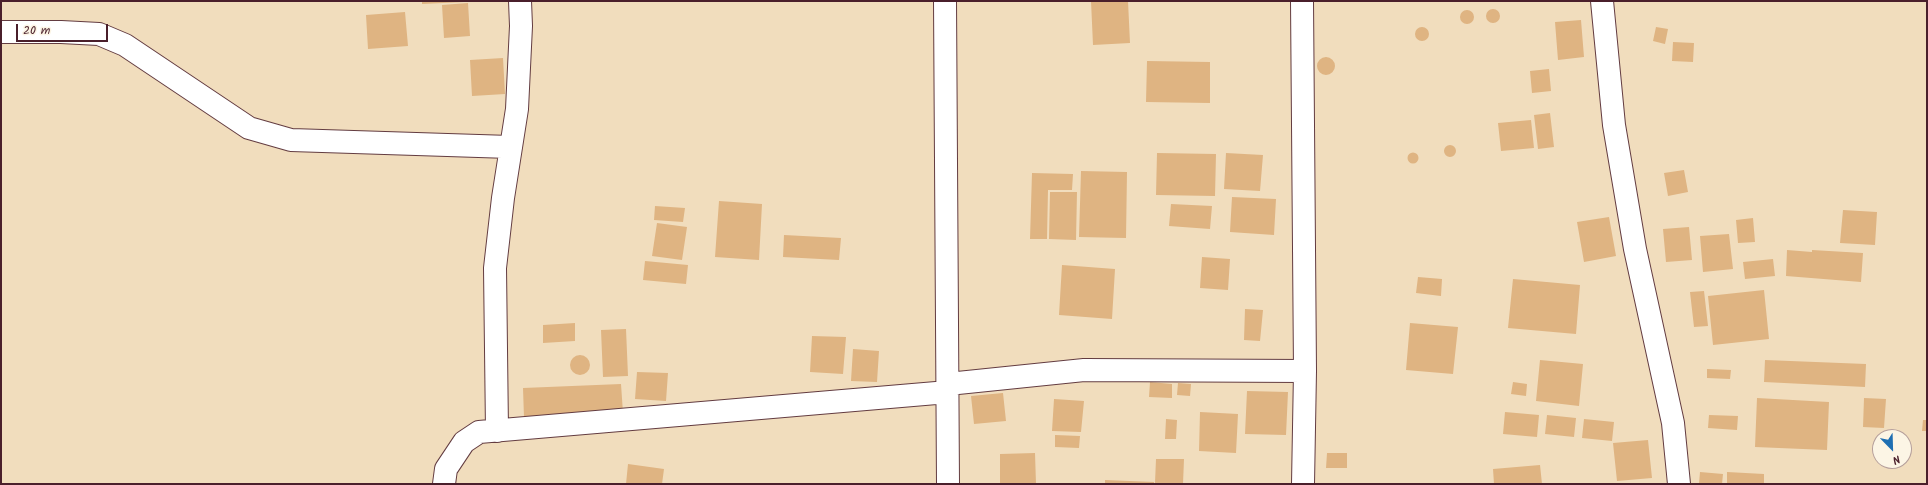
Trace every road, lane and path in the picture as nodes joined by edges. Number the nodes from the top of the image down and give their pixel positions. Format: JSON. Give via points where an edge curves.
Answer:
{"nodes":[{"id":1,"x":520,"y":1,"type":"edge"},
{"id":2,"x":945,"y":1,"type":"edge"},
{"id":3,"x":1302,"y":1,"type":"edge"},
{"id":4,"x":1602,"y":1,"type":"edge"},
{"id":5,"x":1,"y":32,"type":"edge"},
{"id":6,"x":510,"y":147,"type":"junction"},
{"id":7,"x":1305,"y":371,"type":"junction"},
{"id":8,"x":948,"y":388,"type":"junction"},
{"id":9,"x":497,"y":431,"type":"junction"},
{"id":10,"x":444,"y":484,"type":"edge"},
{"id":11,"x":948,"y":484,"type":"edge"},
{"id":12,"x":1303,"y":484,"type":"edge"},
{"id":13,"x":1679,"y":484,"type":"edge"}],
"edges":[{"from":1,"to":6,"type":"street","via":[[517,109]]},
{"from":2,"to":8,"type":"street"},
{"from":3,"to":7,"type":"street"},
{"from":4,"to":13,"type":"street","via":[[1614,125],[1635,249],[1673,423]]},
{"from":5,"to":6,"type":"street","via":[[99,34],[125,45],[249,128],[291,140]]},
{"from":6,"to":9,"type":"street","via":[[495,268]]},
{"from":7,"to":8,"type":"street","via":[[1084,370]]},
{"from":7,"to":12,"type":"street"},
{"from":8,"to":9,"type":"street"},
{"from":8,"to":11,"type":"street"},
{"from":9,"to":10,"type":"street","via":[[479,432],[464,442],[446,469]]}]}
